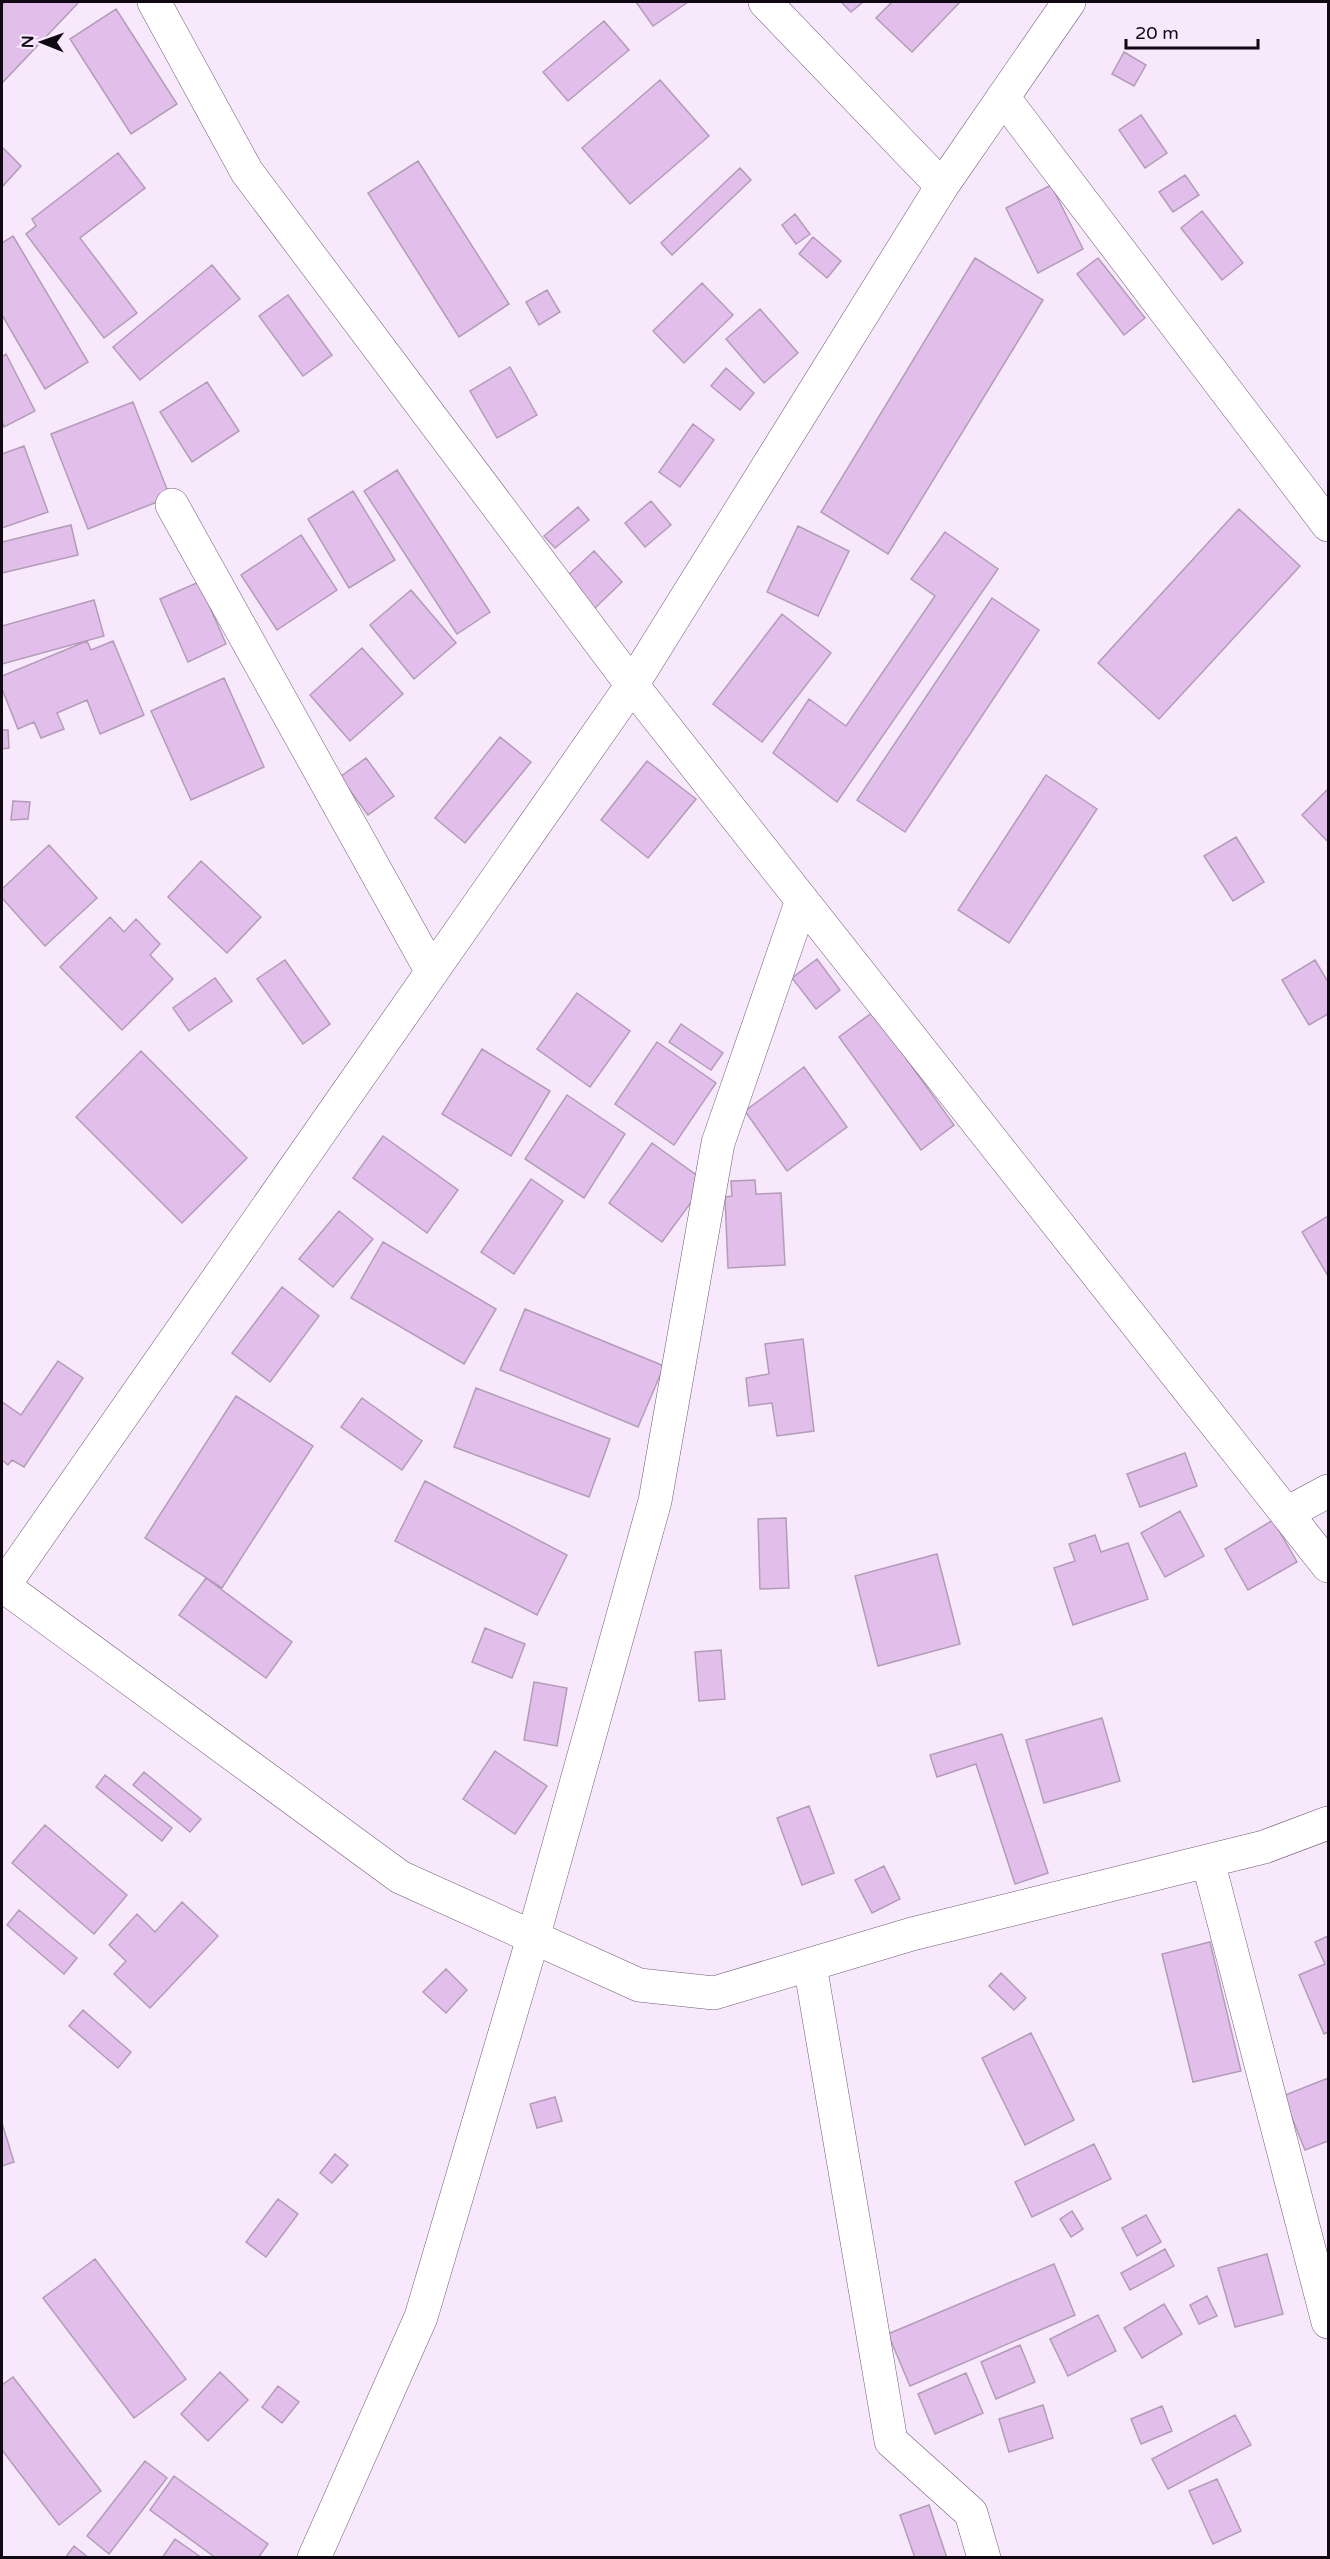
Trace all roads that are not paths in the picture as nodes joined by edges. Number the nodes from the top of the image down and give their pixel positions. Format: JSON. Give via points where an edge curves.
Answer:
{"nodes":[{"id":1,"x":154,"y":2,"type":"edge"},
{"id":2,"x":765,"y":2,"type":"edge"},
{"id":3,"x":1069,"y":2,"type":"edge"},
{"id":4,"x":1003,"y":97,"type":"junction"},
{"id":5,"x":942,"y":186,"type":"junction"},
{"id":6,"x":172,"y":505,"type":"dead end"},
{"id":7,"x":1329,"y":525,"type":"edge"},
{"id":8,"x":632,"y":685,"type":"junction"},
{"id":9,"x":802,"y":900,"type":"junction"},
{"id":10,"x":432,"y":972,"type":"junction"},
{"id":11,"x":1329,"y":1491,"type":"edge"},
{"id":12,"x":1287,"y":1513,"type":"junction"},
{"id":13,"x":1329,"y":1566,"type":"edge"},
{"id":14,"x":2,"y":1586,"type":"edge"},
{"id":15,"x":1329,"y":1823,"type":"edge"},
{"id":16,"x":1208,"y":1861,"type":"junction"},
{"id":17,"x":533,"y":1938,"type":"junction"},
{"id":18,"x":810,"y":1965,"type":"junction"},
{"id":19,"x":1329,"y":2322,"type":"edge"},
{"id":20,"x":314,"y":2558,"type":"edge"},
{"id":21,"x":984,"y":2558,"type":"edge"}],
"edges":[{"from":1,"to":8,"type":"street","via":[[247,172]]},
{"from":2,"to":5,"type":"street"},
{"from":3,"to":4,"type":"street"},
{"from":4,"to":5,"type":"street"},
{"from":4,"to":7,"type":"street"},
{"from":5,"to":8,"type":"street"},
{"from":6,"to":10,"type":"street"},
{"from":8,"to":9,"type":"street"},
{"from":8,"to":10,"type":"street"},
{"from":9,"to":12,"type":"street"},
{"from":9,"to":17,"type":"street","via":[[718,1143],[655,1501]]},
{"from":10,"to":14,"type":"street"},
{"from":11,"to":12,"type":"street"},
{"from":12,"to":13,"type":"street"},
{"from":14,"to":17,"type":"street","via":[[400,1877]]},
{"from":15,"to":16,"type":"street","via":[[1264,1847]]},
{"from":16,"to":18,"type":"street","via":[[912,1934]]},
{"from":16,"to":19,"type":"street"},
{"from":17,"to":18,"type":"street","via":[[639,1985],[714,1993]]},
{"from":17,"to":20,"type":"street","via":[[421,2317]]},
{"from":18,"to":21,"type":"street","via":[[891,2441],[971,2513]]}]}
